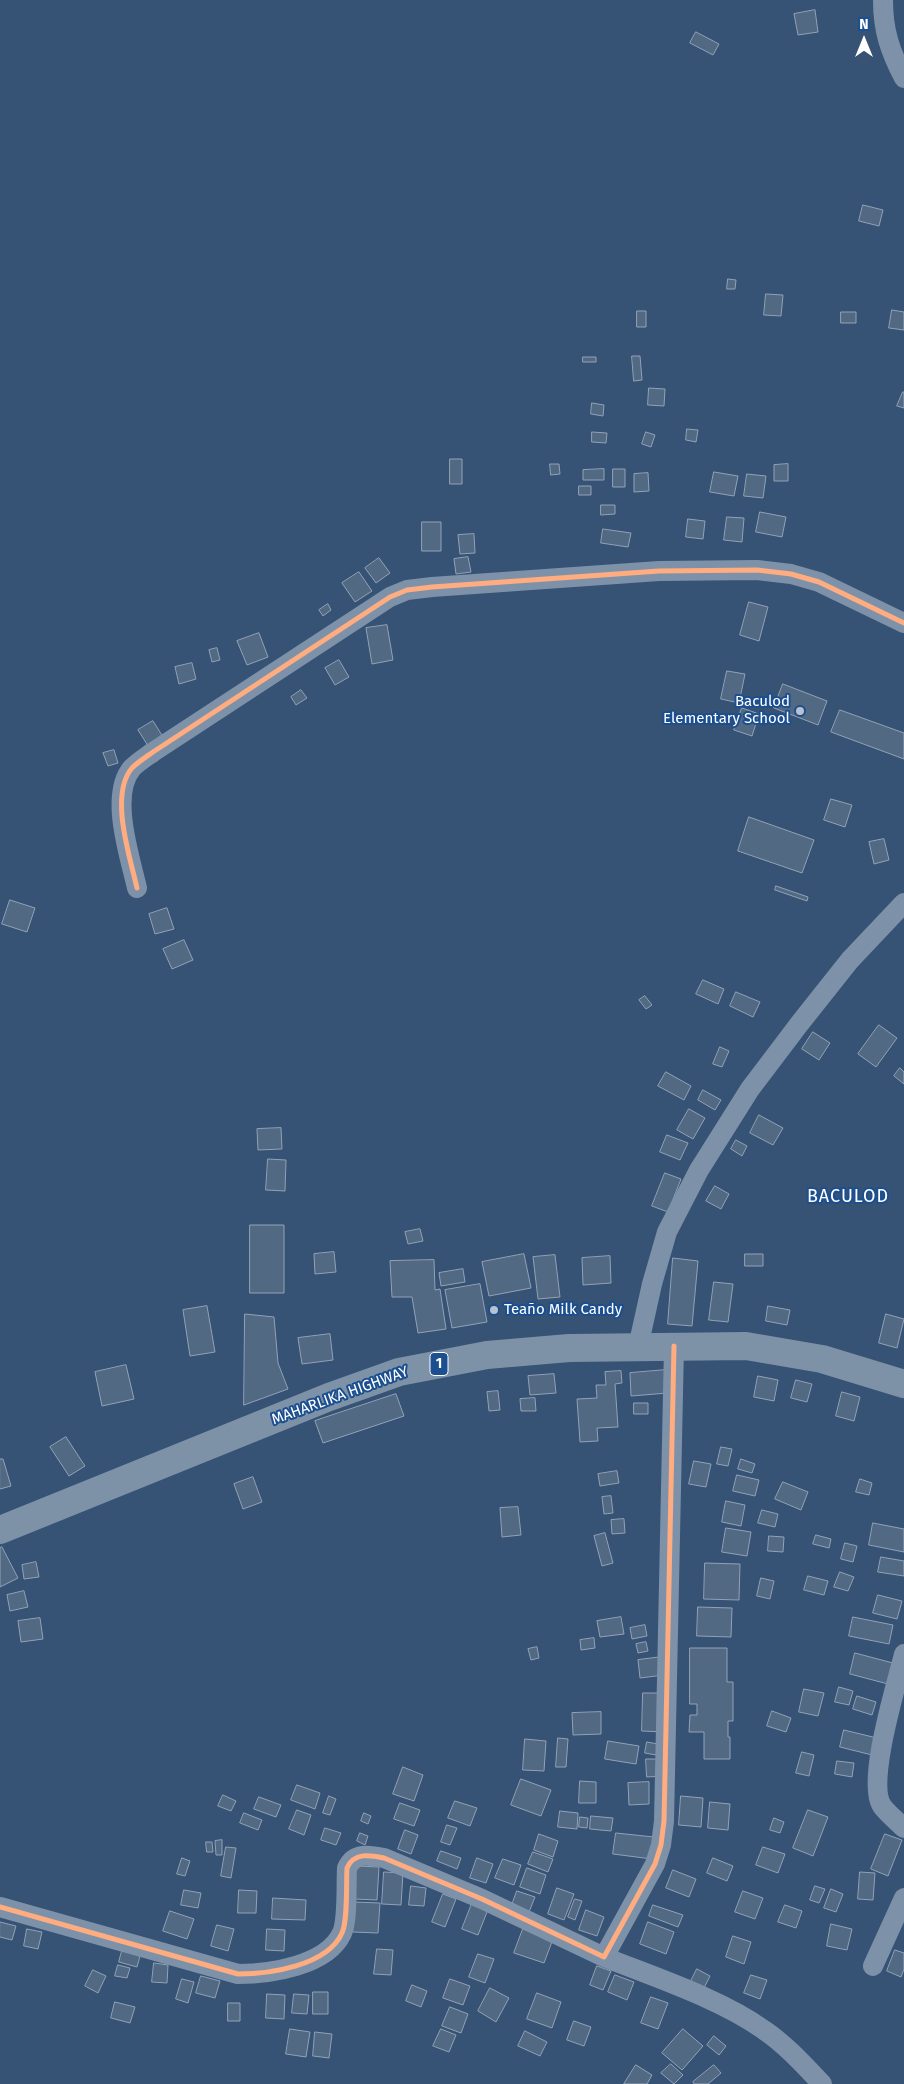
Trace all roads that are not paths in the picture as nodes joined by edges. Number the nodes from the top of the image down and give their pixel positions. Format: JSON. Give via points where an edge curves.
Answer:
{"nodes":[{"id":1,"x":883,"y":0,"type":"edge"},
{"id":2,"x":904,"y":78,"type":"edge"},
{"id":3,"x":904,"y":623,"type":"edge"},
{"id":4,"x":137,"y":888,"type":"dead end"},
{"id":5,"x":904,"y":904,"type":"edge"},
{"id":6,"x":674,"y":1346,"type":"junction"},
{"id":7,"x":638,"y":1347,"type":"junction"},
{"id":8,"x":904,"y":1384,"type":"edge"},
{"id":9,"x":0,"y":1530,"type":"edge"},
{"id":10,"x":904,"y":1654,"type":"edge"},
{"id":11,"x":904,"y":1828,"type":"edge"},
{"id":12,"x":904,"y":1898,"type":"edge"},
{"id":13,"x":0,"y":1908,"type":"edge"},
{"id":14,"x":604,"y":1957,"type":"junction"},
{"id":15,"x":873,"y":1966,"type":"dead end"},
{"id":16,"x":822,"y":2084,"type":"edge"}],
"edges":[{"from":1,"to":2,"type":"street","via":[[883,23],[889,46]]},
{"from":3,"to":4,"type":"street","via":[[819,582],[791,574],[757,570],[622,573],[407,590],[390,597],[132,769],[121,796]]},
{"from":5,"to":7,"type":"street","via":[[850,960],[800,1023],[750,1089],[699,1170],[667,1232]]},
{"from":6,"to":7,"type":"highway","name":"MAHARLIKA HIGHWAY","number":"1"},
{"from":6,"to":8,"type":"highway","name":"MAHARLIKA HIGHWAY","number":"1","via":[[746,1346],[822,1359]]},
{"from":6,"to":14,"type":"street","via":[[664,1821],[655,1864]]},
{"from":7,"to":9,"type":"highway","name":"MAHARLIKA HIGHWAY","number":"1","via":[[569,1348],[487,1355],[399,1372],[329,1397]]},
{"from":10,"to":11,"type":"street","via":[[886,1726],[877,1781],[882,1805]]},
{"from":12,"to":15,"type":"street"},
{"from":13,"to":14,"type":"street","via":[[238,1974],[262,1974],[308,1961],[336,1943],[342,1932],[347,1868],[350,1861],[367,1855],[384,1858],[482,1899]]},
{"from":14,"to":16,"type":"street","via":[[718,2004],[763,2029]]}]}
